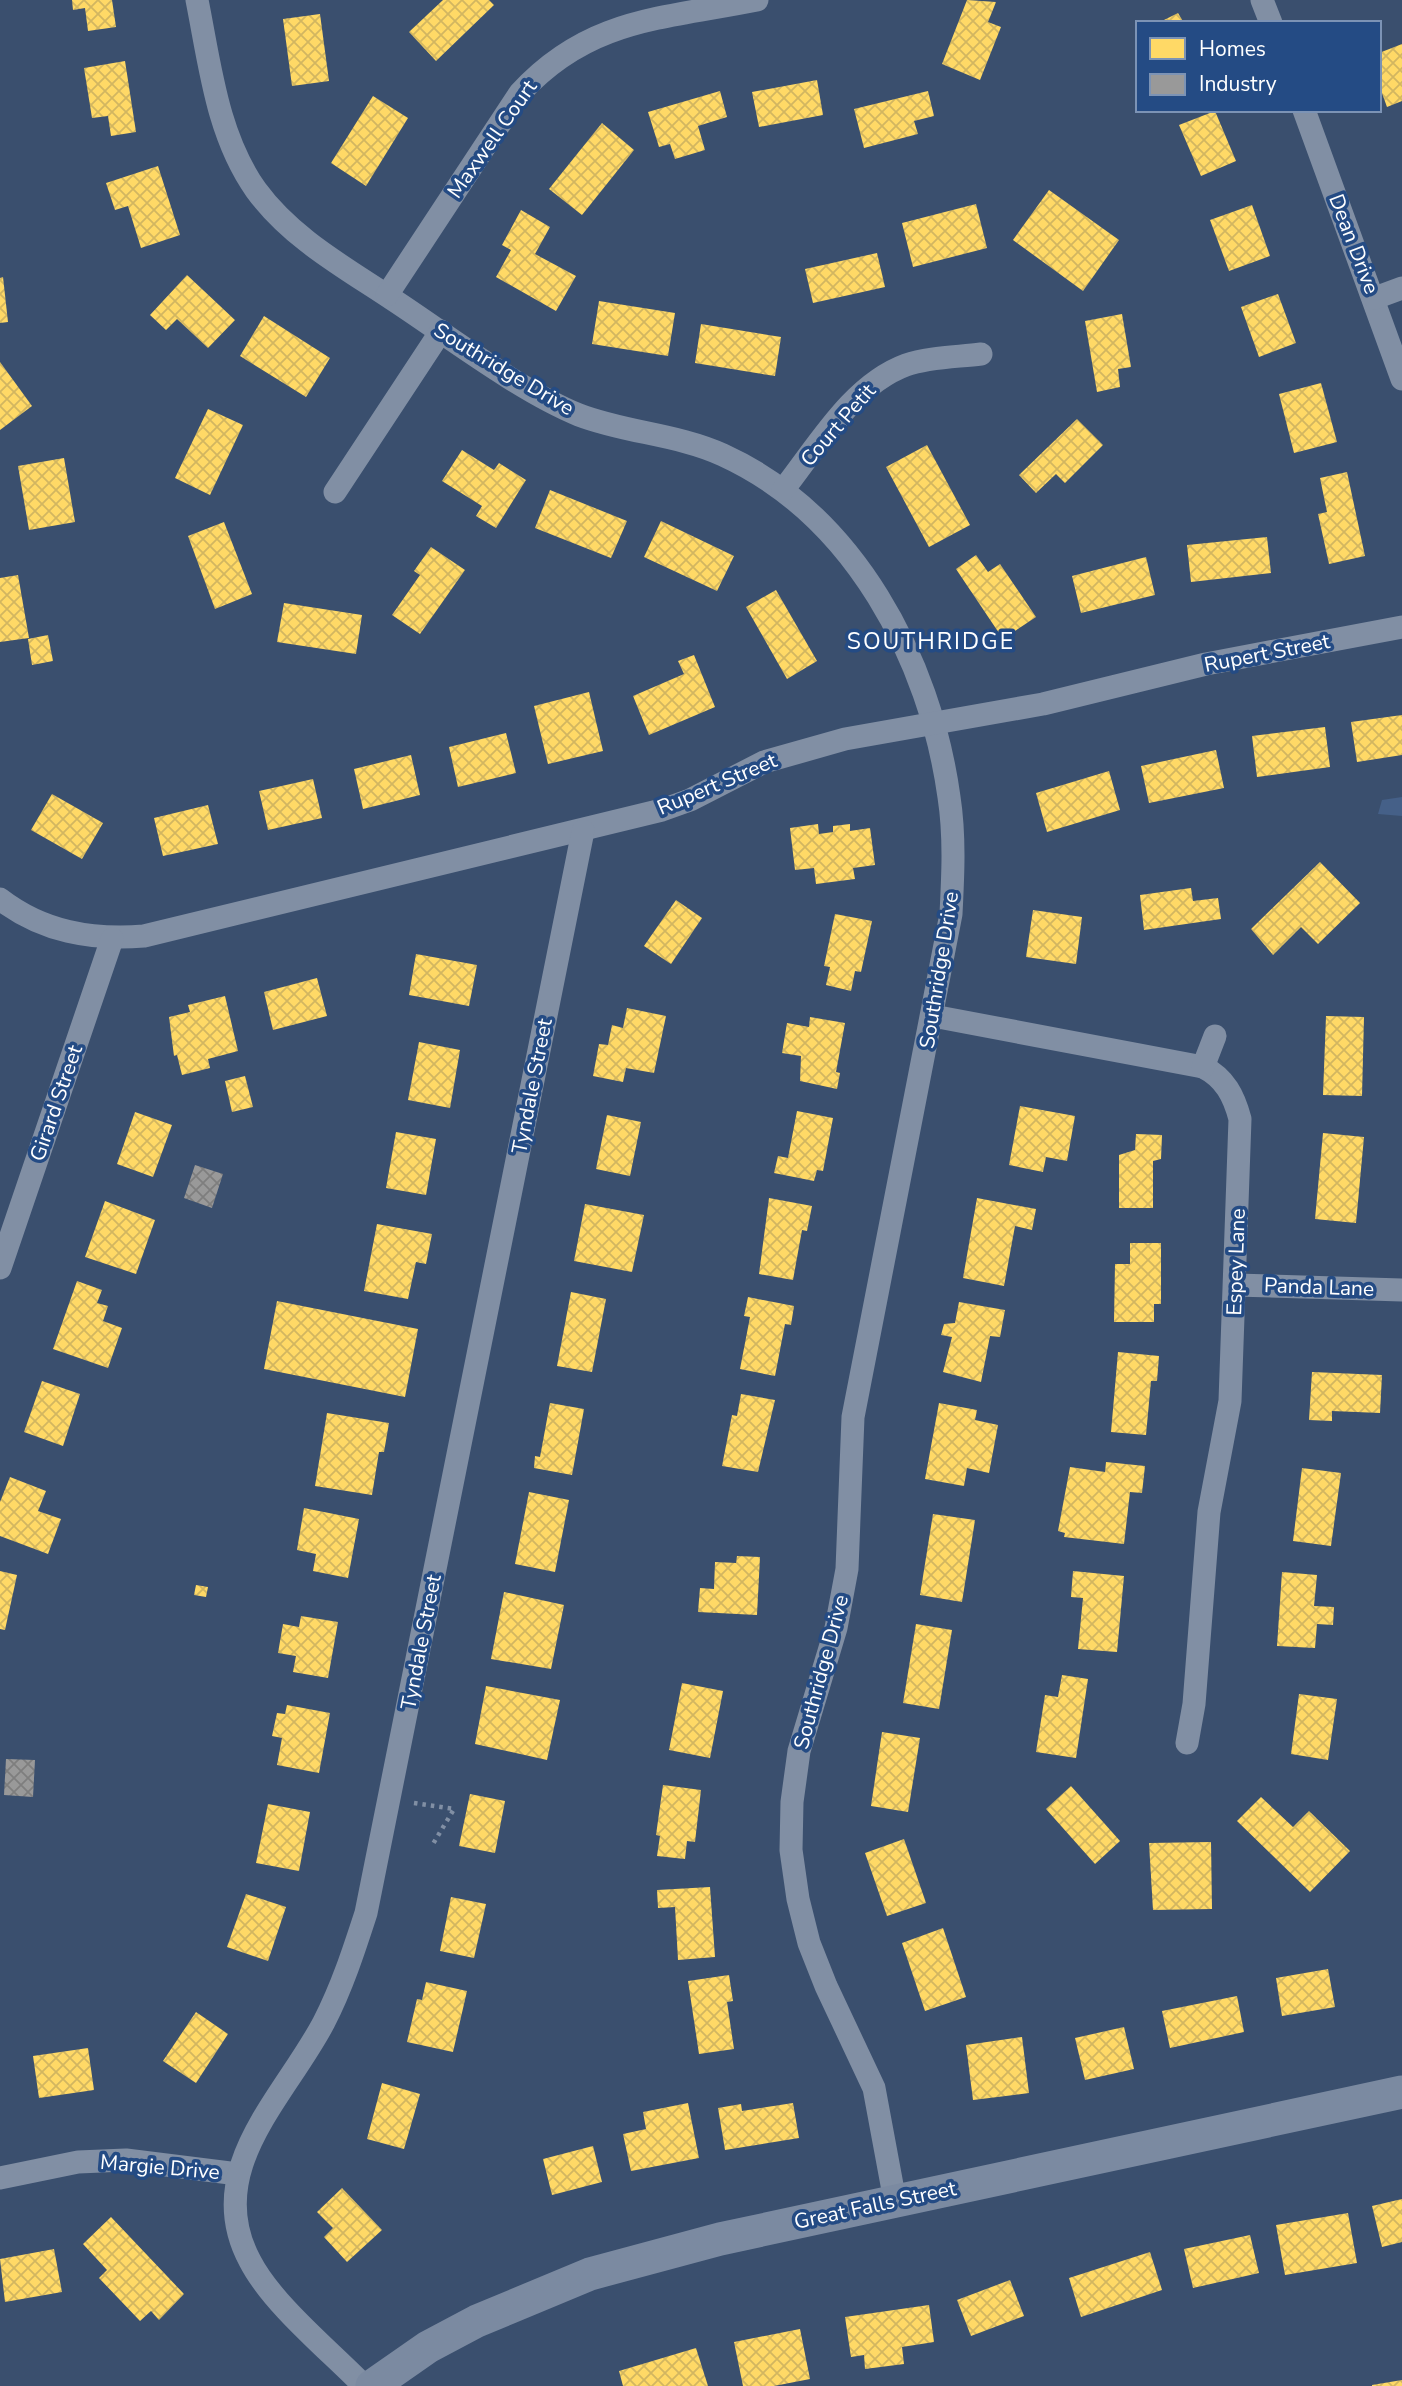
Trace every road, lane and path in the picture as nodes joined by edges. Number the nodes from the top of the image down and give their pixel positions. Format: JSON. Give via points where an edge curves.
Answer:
{"nodes":[{"id":1,"x":197,"y":0,"type":"edge"},
{"id":2,"x":757,"y":0,"type":"edge"},
{"id":3,"x":1262,"y":0,"type":"edge"},
{"id":4,"x":1270,"y":21,"type":"edge"},
{"id":5,"x":1305,"y":112,"type":"edge"},
{"id":6,"x":1402,"y":288,"type":"edge"},
{"id":7,"x":387,"y":295,"type":"junction"},
{"id":8,"x":1375,"y":298,"type":"junction"},
{"id":9,"x":441,"y":331,"type":"junction"},
{"id":10,"x":981,"y":354,"type":"dead end"},
{"id":11,"x":1402,"y":379,"type":"edge"},
{"id":12,"x":783,"y":490,"type":"junction"},
{"id":13,"x":335,"y":492,"type":"dead end"},
{"id":14,"x":1402,"y":627,"type":"edge"},
{"id":15,"x":934,"y":723,"type":"junction"},
{"id":16,"x":583,"y":831,"type":"junction"},
{"id":17,"x":0,"y":899,"type":"edge"},
{"id":18,"x":113,"y":939,"type":"junction"},
{"id":19,"x":933,"y":1016,"type":"junction"},
{"id":20,"x":1214,"y":1036,"type":"dead end"},
{"id":21,"x":1203,"y":1067,"type":"junction"},
{"id":22,"x":0,"y":1268,"type":"edge"},
{"id":23,"x":1235,"y":1284,"type":"junction"},
{"id":24,"x":1402,"y":1290,"type":"edge"},
{"id":25,"x":1187,"y":1743,"type":"dead end"},
{"id":26,"x":414,"y":1803,"type":"dead end"},
{"id":27,"x":433,"y":1844,"type":"dead end"},
{"id":28,"x":1402,"y":2092,"type":"edge"},
{"id":29,"x":238,"y":2174,"type":"junction"},
{"id":30,"x":0,"y":2178,"type":"edge"},
{"id":31,"x":895,"y":2201,"type":"junction"},
{"id":32,"x":364,"y":2386,"type":"edge"},
{"id":33,"x":372,"y":2386,"type":"edge"}],
"edges":[{"from":1,"to":7,"type":"street","name":"Southridge Drive","via":[[221,118],[235,155],[257,190],[284,222],[313,246]]},
{"from":2,"to":7,"type":"street","name":"Maxwell Court","via":[[609,30],[570,48],[543,68],[520,93]]},
{"from":3,"to":4,"type":"street"},
{"from":5,"to":8,"type":"street","name":"Dean Drive"},
{"from":6,"to":8,"type":"street"},
{"from":7,"to":9,"type":"street","name":"Southridge Drive"},
{"from":8,"to":11,"type":"street","name":"Dean Drive"},
{"from":9,"to":12,"type":"street","name":"Southridge Drive","via":[[578,415],[722,454]]},
{"from":9,"to":13,"type":"street"},
{"from":10,"to":12,"type":"street","name":"Court Petit","via":[[910,364],[884,374],[863,390]]},
{"from":12,"to":15,"type":"street","name":"Southridge Drive","via":[[825,527],[866,580],[916,671]]},
{"from":14,"to":15,"type":"street","name":"Rupert Street"},
{"from":15,"to":16,"type":"street","name":"Rupert Street","via":[[785,755],[690,800]]},
{"from":15,"to":19,"type":"street","name":"Southridge Drive","via":[[950,799],[954,857],[951,914]]},
{"from":16,"to":18,"type":"street","name":"Rupert Street","via":[[144,936]]},
{"from":16,"to":29,"type":"street","name":"Tyndale Street","via":[[366,1913],[325,2019],[248,2143]]},
{"from":17,"to":18,"type":"street","name":"Rupert Street","via":[[47,926]]},
{"from":18,"to":22,"type":"street","name":"Girard Street"},
{"from":19,"to":21,"type":"street"},
{"from":19,"to":31,"type":"street","name":"Southridge Drive","via":[[853,1420],[849,1542],[836,1628],[799,1751],[792,1802],[797,1899],[821,1975],[874,2088]]},
{"from":20,"to":21,"type":"street"},
{"from":21,"to":23,"type":"street","name":"Espey Lane","via":[[1224,1082],[1241,1119]]},
{"from":23,"to":24,"type":"street","name":"Panda Lane"},
{"from":23,"to":25,"type":"street","name":"Espey Lane","via":[[1230,1401],[1209,1512]]},
{"from":26,"to":27,"type":"path","via":[[454,1809]]},
{"from":28,"to":31,"type":"main road","name":"Great Falls Street"},
{"from":29,"to":30,"type":"street","name":"Margie Drive","via":[[126,2160],[78,2162]]},
{"from":29,"to":32,"type":"street","name":"Tyndale Street","via":[[235,2203],[249,2260],[266,2286]]},
{"from":31,"to":33,"type":"main road","name":"Great Falls Street","via":[[720,2239],[590,2274],[477,2321],[428,2347]]}]}
